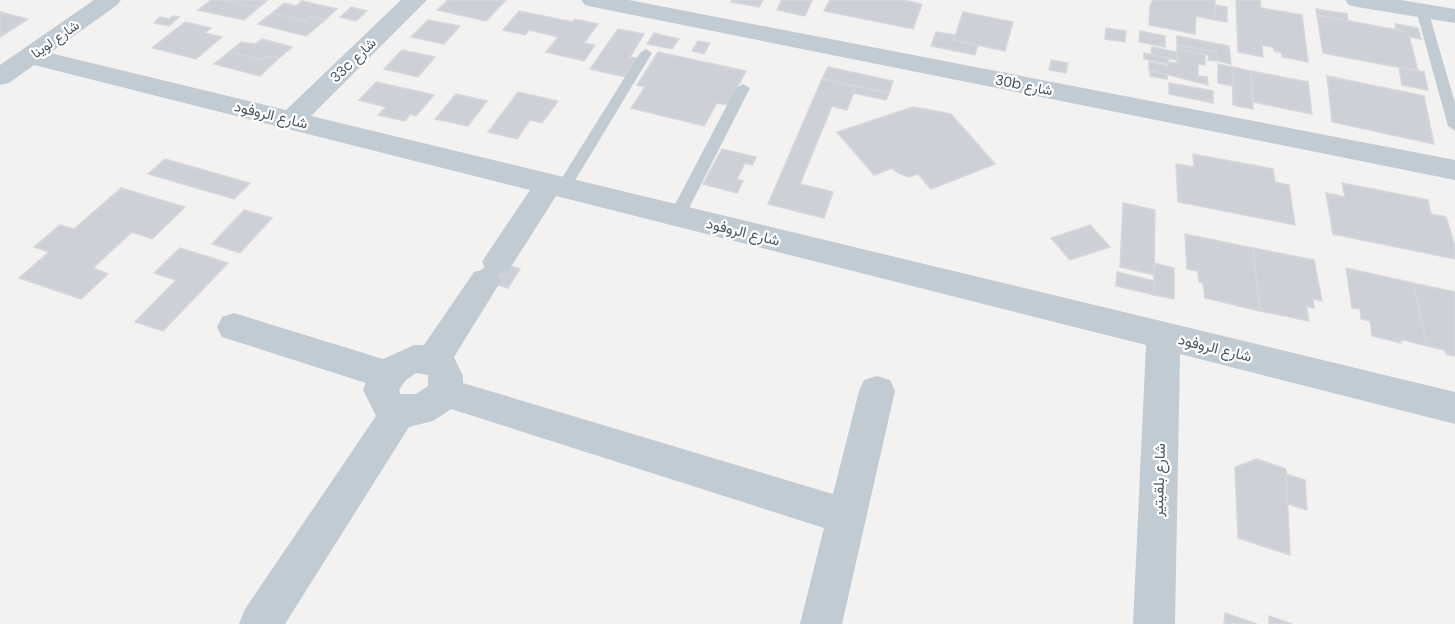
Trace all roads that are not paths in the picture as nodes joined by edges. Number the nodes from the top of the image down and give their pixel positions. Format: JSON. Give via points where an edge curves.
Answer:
{"nodes":[{"id":1,"x":109,"y":0,"type":"edge"},
{"id":2,"x":415,"y":0,"type":"edge"},
{"id":3,"x":593,"y":0,"type":"edge"},
{"id":4,"x":1357,"y":0,"type":"edge"},
{"id":5,"x":1422,"y":10,"type":"junction"},
{"id":6,"x":1455,"y":16,"type":"edge"},
{"id":7,"x":646,"y":53,"type":"dead end"},
{"id":8,"x":31,"y":56,"type":"junction"},
{"id":9,"x":0,"y":77,"type":"edge"},
{"id":10,"x":743,"y":88,"type":"dead end"},
{"id":11,"x":291,"y":120,"type":"junction"},
{"id":12,"x":1455,"y":126,"type":"edge"},
{"id":13,"x":1455,"y":170,"type":"edge"},
{"id":14,"x":556,"y":186,"type":"junction"},
{"id":15,"x":677,"y":216,"type":"junction"},
{"id":16,"x":234,"y":327,"type":"dead end"},
{"id":17,"x":1163,"y":336,"type":"junction"},
{"id":18,"x":388,"y":375,"type":"junction"},
{"id":19,"x":438,"y":376,"type":"junction"},
{"id":20,"x":876,"y":391,"type":"dead end"},
{"id":21,"x":1455,"y":408,"type":"edge"},
{"id":22,"x":399,"y":412,"type":"junction"},
{"id":23,"x":847,"y":517,"type":"junction"},
{"id":24,"x":260,"y":624,"type":"edge"},
{"id":25,"x":821,"y":624,"type":"edge"},
{"id":26,"x":1154,"y":624,"type":"edge"}],
"edges":[{"from":1,"to":8,"type":"street","name":"شارع لوينا"},
{"from":2,"to":11,"type":"street","name":"33c شارع"},
{"from":3,"to":13,"type":"street","name":"30b شارع"},
{"from":4,"to":5,"type":"street"},
{"from":5,"to":6,"type":"street"},
{"from":5,"to":12,"type":"lane"},
{"from":7,"to":14,"type":"lane"},
{"from":8,"to":9,"type":"street","name":"شارع لوينا"},
{"from":8,"to":11,"type":"street","name":"شارع الروفود"},
{"from":10,"to":15,"type":"lane"},
{"from":11,"to":14,"type":"street","name":"شارع الروفود"},
{"from":14,"to":15,"type":"street","name":"شارع الروفود"},
{"from":14,"to":19,"type":"street","via":[[491,272]]},
{"from":15,"to":17,"type":"street","name":"شارع الروفود"},
{"from":16,"to":18,"type":"street"},
{"from":17,"to":21,"type":"street","name":"شارع الروفود"},
{"from":17,"to":26,"type":"street","name":"شارع بلقيتير"},
{"from":18,"to":19,"type":"street","via":[[414,359]]},
{"from":18,"to":22,"type":"street","via":[[382,398]]},
{"from":19,"to":22,"type":"street","via":[[432,405]]},
{"from":19,"to":23,"type":"street"},
{"from":20,"to":23,"type":"street"},
{"from":22,"to":24,"type":"street"},
{"from":23,"to":25,"type":"street"}]}
